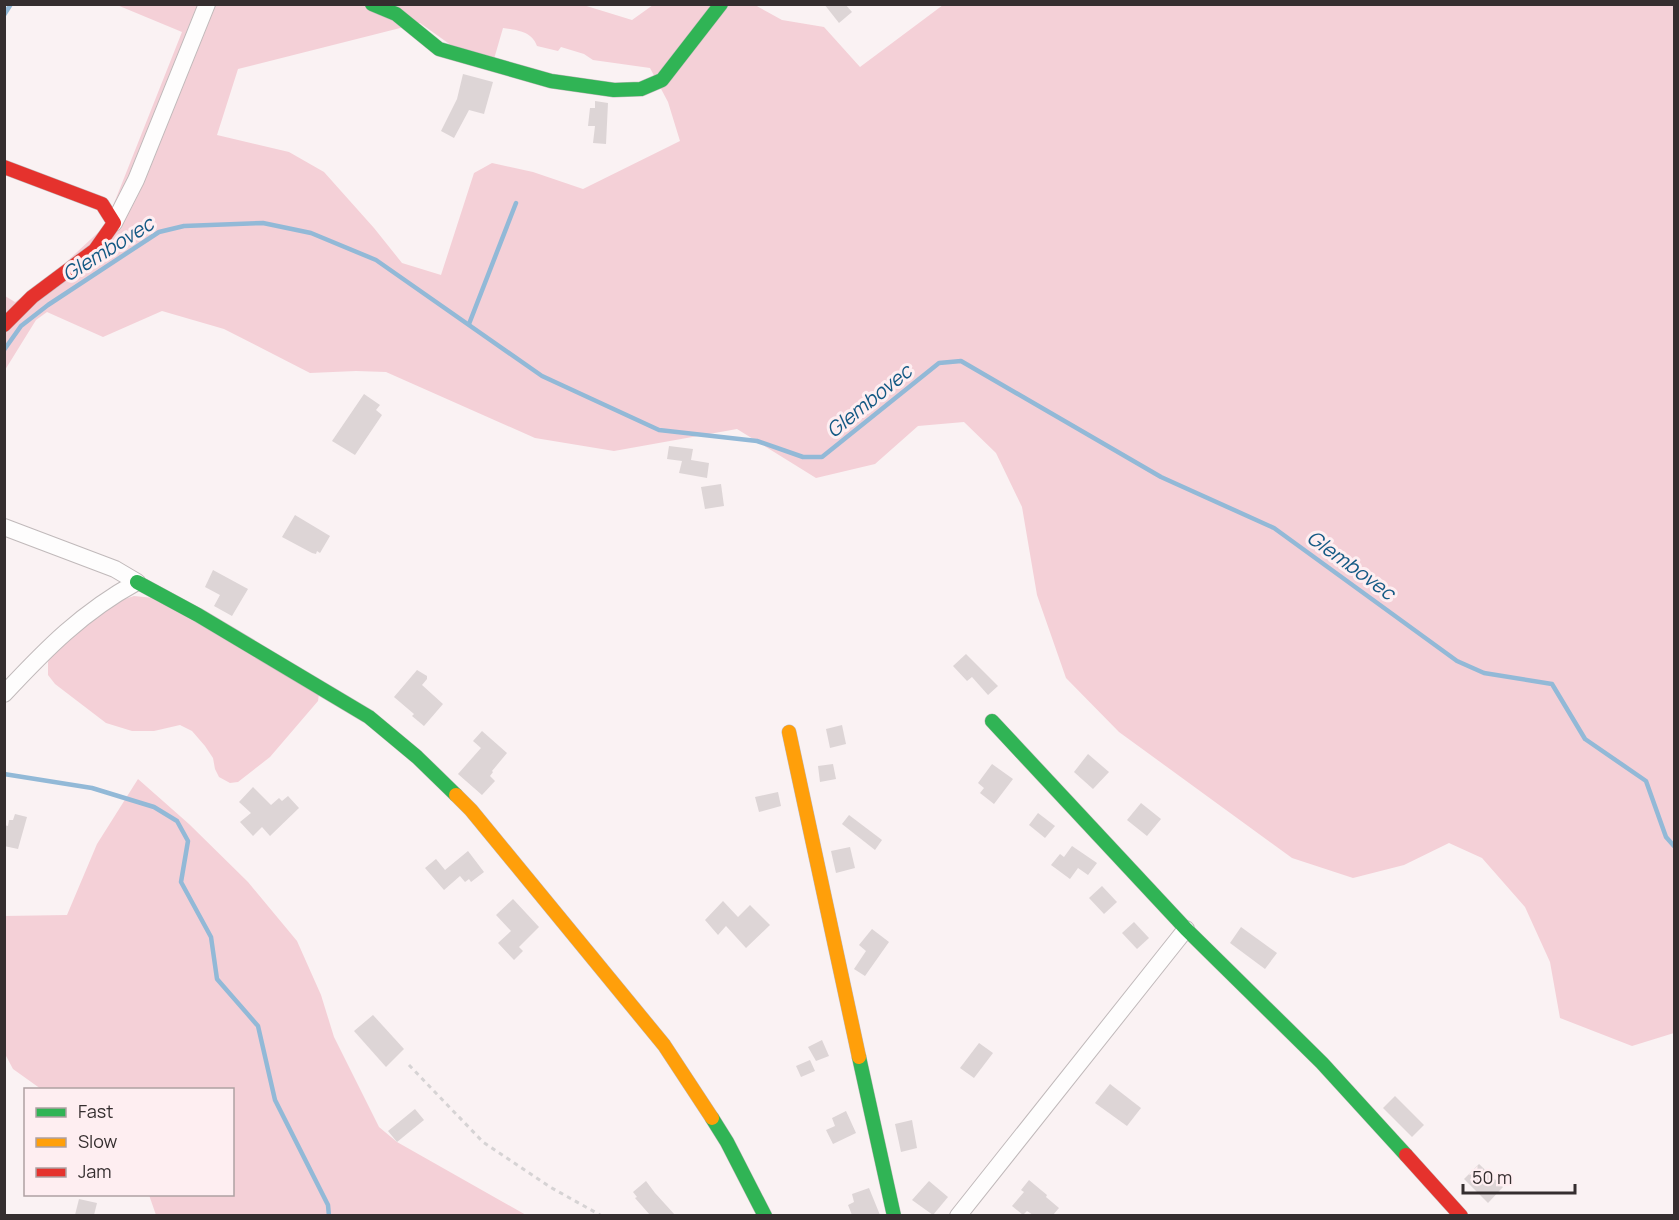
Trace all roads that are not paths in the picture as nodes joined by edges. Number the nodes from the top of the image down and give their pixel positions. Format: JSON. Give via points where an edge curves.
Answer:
{"nodes":[{"id":1,"x":207,"y":4,"type":"edge"},
{"id":2,"x":372,"y":4,"type":"edge"},
{"id":3,"x":721,"y":4,"type":"edge"},
{"id":4,"x":4,"y":167,"type":"edge"},
{"id":5,"x":114,"y":223,"type":"junction"},
{"id":6,"x":4,"y":325,"type":"edge"},
{"id":7,"x":4,"y":527,"type":"edge"},
{"id":8,"x":137,"y":582,"type":"junction"},
{"id":9,"x":4,"y":694,"type":"edge"},
{"id":10,"x":992,"y":721,"type":"dead end"},
{"id":11,"x":789,"y":732,"type":"dead end"},
{"id":12,"x":1186,"y":929,"type":"junction"},
{"id":13,"x":765,"y":1215,"type":"edge"},
{"id":14,"x":894,"y":1215,"type":"edge"},
{"id":15,"x":958,"y":1215,"type":"edge"},
{"id":16,"x":1461,"y":1215,"type":"edge"}],
"edges":[{"from":1,"to":5,"type":"street","via":[[136,180]]},
{"from":2,"to":3,"type":"street","via":[[396,14],[439,49],[550,81],[614,90],[641,89],[662,80]]},
{"from":4,"to":5,"type":"street","via":[[102,204]]},
{"from":5,"to":6,"type":"street","via":[[95,250],[32,297]]},
{"from":7,"to":8,"type":"street","via":[[115,569]]},
{"from":8,"to":9,"type":"street","via":[[68,628]]},
{"from":8,"to":13,"type":"street","via":[[369,717],[471,810],[664,1045],[727,1142]]},
{"from":10,"to":12,"type":"street"},
{"from":11,"to":14,"type":"street"},
{"from":12,"to":15,"type":"street"},
{"from":12,"to":16,"type":"street","via":[[1322,1063]]}]}
